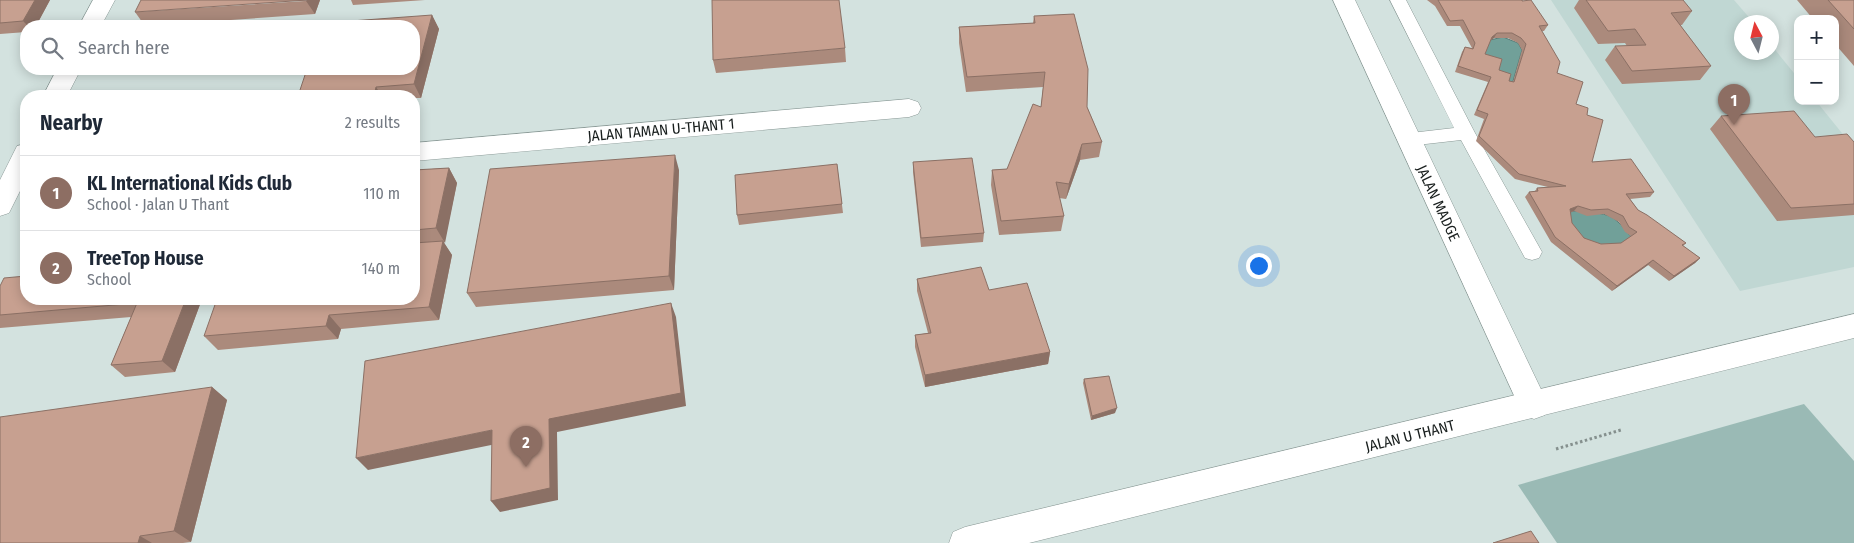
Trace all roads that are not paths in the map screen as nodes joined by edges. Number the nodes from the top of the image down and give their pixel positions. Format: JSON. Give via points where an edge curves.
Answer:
{"nodes":[{"id":1,"x":104,"y":0,"type":"edge"},
{"id":2,"x":1344,"y":0,"type":"edge"},
{"id":3,"x":1398,"y":0,"type":"edge"},
{"id":4,"x":93,"y":20,"type":"edge"},
{"id":5,"x":66,"y":75,"type":"edge"},
{"id":6,"x":58,"y":90,"type":"edge"},
{"id":7,"x":909,"y":108,"type":"dead end"},
{"id":8,"x":1466,"y":133,"type":"junction"},
{"id":9,"x":1408,"y":139,"type":"junction"},
{"id":10,"x":420,"y":151,"type":"edge"},
{"id":11,"x":20,"y":169,"type":"edge"},
{"id":12,"x":11,"y":194,"type":"edge"},
{"id":13,"x":1532,"y":252,"type":"dead end"},
{"id":14,"x":1854,"y":326,"type":"edge"},
{"id":15,"x":1534,"y":406,"type":"junction"},
{"id":16,"x":965,"y":543,"type":"edge"}],
"edges":[{"from":1,"to":4,"type":"street"},
{"from":2,"to":9,"type":"street","name":"JALAN MADGE"},
{"from":3,"to":8,"type":"lane"},
{"from":5,"to":6,"type":"street"},
{"from":7,"to":10,"type":"street","name":"JALAN TAMAN U-THANT 1"},
{"from":8,"to":9,"type":"lane"},
{"from":8,"to":13,"type":"lane"},
{"from":9,"to":15,"type":"street","name":"JALAN MADGE"},
{"from":11,"to":12,"type":"street"},
{"from":14,"to":15,"type":"street","name":"JALAN U THANT"},
{"from":15,"to":16,"type":"street","name":"JALAN U THANT"}]}
